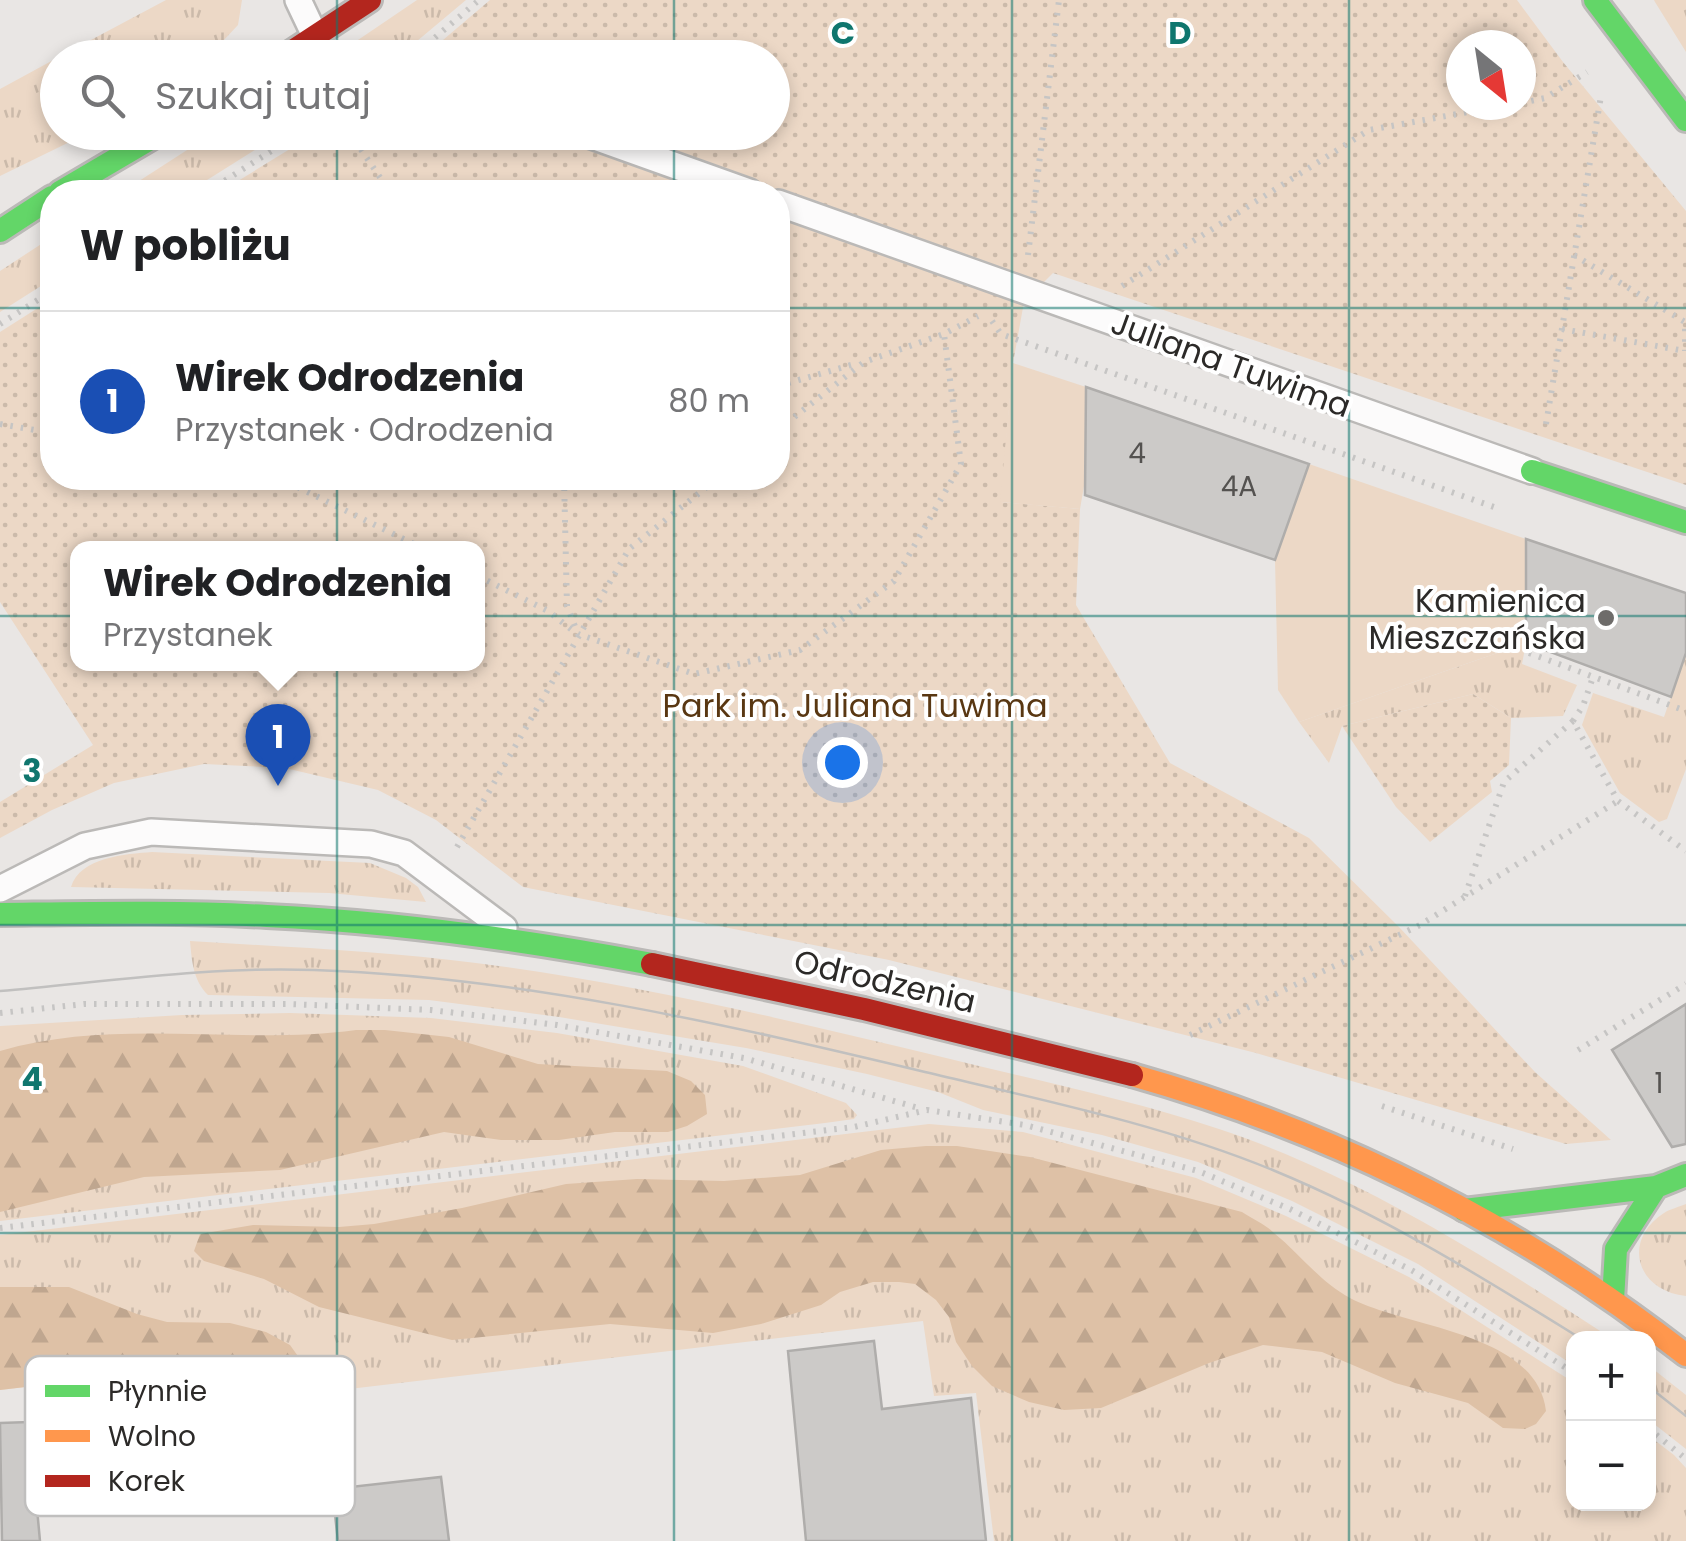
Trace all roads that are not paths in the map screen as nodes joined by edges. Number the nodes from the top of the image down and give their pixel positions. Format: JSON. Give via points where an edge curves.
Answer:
{"nodes":[{"id":1,"x":298,"y":0,"type":"edge"},
{"id":2,"x":370,"y":0,"type":"edge"},
{"id":3,"x":1601,"y":9,"type":"edge"},
{"id":4,"x":317,"y":40,"type":"edge"},
{"id":5,"x":327,"y":40,"type":"edge"},
{"id":6,"x":1686,"y":120,"type":"edge"},
{"id":7,"x":131,"y":150,"type":"edge"},
{"id":8,"x":631,"y":150,"type":"edge"},
{"id":9,"x":80,"y":180,"type":"edge"},
{"id":10,"x":715,"y":180,"type":"edge"},
{"id":11,"x":40,"y":205,"type":"edge"},
{"id":12,"x":790,"y":206,"type":"edge"},
{"id":13,"x":0,"y":231,"type":"edge"},
{"id":14,"x":1532,"y":471,"type":"joint"},
{"id":15,"x":1686,"y":522,"type":"edge"},
{"id":16,"x":0,"y":889,"type":"edge"},
{"id":17,"x":0,"y":914,"type":"edge"},
{"id":18,"x":520,"y":941,"type":"junction"},
{"id":19,"x":1686,"y":1175,"type":"edge"},
{"id":20,"x":1656,"y":1187,"type":"junction"},
{"id":21,"x":1464,"y":1210,"type":"junction"},
{"id":22,"x":1614,"y":1300,"type":"junction"},
{"id":23,"x":1686,"y":1321,"type":"edge"},
{"id":24,"x":1658,"y":1332,"type":"junction"},
{"id":25,"x":1686,"y":1354,"type":"edge"}],
"edges":[{"from":1,"to":4,"type":"lane"},
{"from":2,"to":5,"type":"street"},
{"from":3,"to":6,"type":"street"},
{"from":7,"to":9,"type":"street"},
{"from":8,"to":10,"type":"lane"},
{"from":11,"to":13,"type":"street"},
{"from":12,"to":14,"type":"lane","name":"Juliana Tuwima"},
{"from":14,"to":15,"type":"street","name":"Juliana Tuwima"},
{"from":16,"to":18,"type":"lane","via":[[85,846],[151,832],[371,844],[404,853]]},
{"from":17,"to":18,"type":"street","name":"Odrodzenia","via":[[248,915]]},
{"from":18,"to":21,"type":"street","name":"Odrodzenia","via":[[811,996],[1120,1073],[1232,1106],[1348,1152]]},
{"from":19,"to":20,"type":"street"},
{"from":20,"to":21,"type":"street"},
{"from":20,"to":22,"type":"street","via":[[1616,1250]]},
{"from":21,"to":22,"type":"street","name":"Odrodzenia"},
{"from":22,"to":24,"type":"street","name":"Odrodzenia"},
{"from":23,"to":24,"type":"street"},
{"from":24,"to":25,"type":"street","name":"Odrodzenia"}]}
